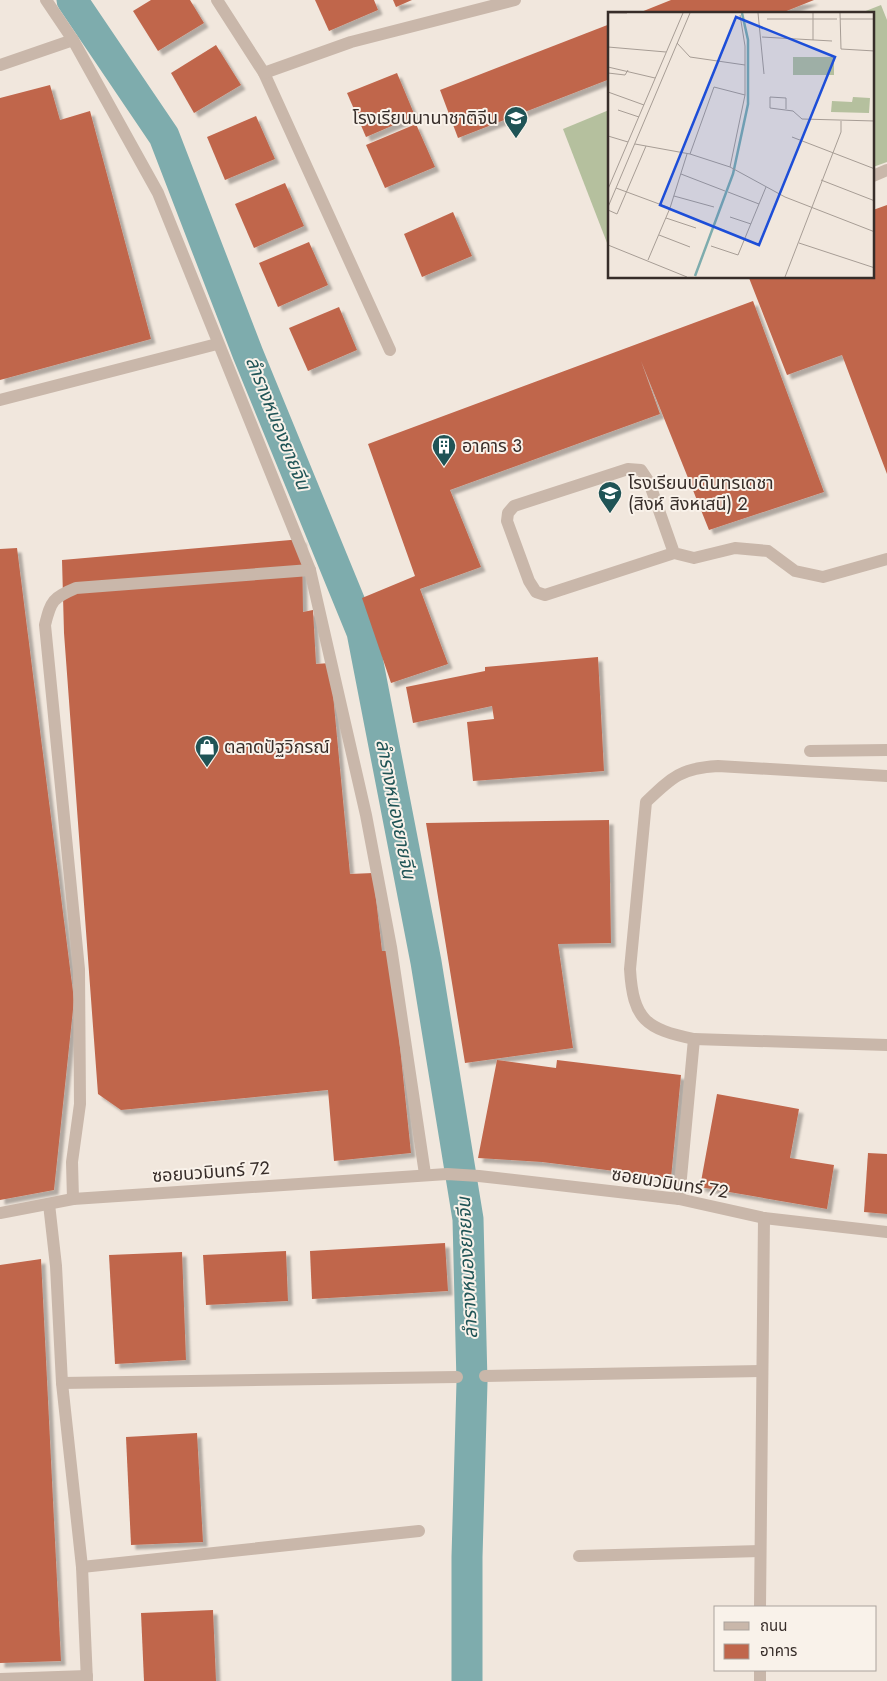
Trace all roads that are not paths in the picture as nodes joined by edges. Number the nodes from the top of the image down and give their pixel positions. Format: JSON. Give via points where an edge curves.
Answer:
{"nodes":[{"id":1,"x":46,"y":0,"type":"edge"},
{"id":2,"x":217,"y":0,"type":"edge"},
{"id":3,"x":515,"y":0,"type":"edge"},
{"id":4,"x":73,"y":40,"type":"junction"},
{"id":5,"x":0,"y":65,"type":"edge"},
{"id":6,"x":264,"y":73,"type":"junction"},
{"id":7,"x":887,"y":170,"type":"edge"},
{"id":8,"x":874,"y":176,"type":"edge"},
{"id":9,"x":217,"y":344,"type":"junction"},
{"id":10,"x":390,"y":350,"type":"dead end"},
{"id":11,"x":0,"y":400,"type":"edge"},
{"id":12,"x":674,"y":553,"type":"junction"},
{"id":13,"x":887,"y":559,"type":"edge"},
{"id":14,"x":310,"y":570,"type":"junction"},
{"id":15,"x":887,"y":750,"type":"edge"},
{"id":16,"x":810,"y":751,"type":"dead end"},
{"id":17,"x":887,"y":776,"type":"edge"},
{"id":18,"x":694,"y":1039,"type":"junction"},
{"id":19,"x":887,"y":1044,"type":"edge"},
{"id":20,"x":425,"y":1174,"type":"junction"},
{"id":21,"x":73,"y":1199,"type":"junction"},
{"id":22,"x":679,"y":1199,"type":"junction"},
{"id":23,"x":49,"y":1204,"type":"junction"},
{"id":24,"x":0,"y":1213,"type":"edge"},
{"id":25,"x":764,"y":1218,"type":"junction"},
{"id":26,"x":887,"y":1232,"type":"edge"},
{"id":27,"x":761,"y":1371,"type":"junction"},
{"id":28,"x":485,"y":1376,"type":"dead end"},
{"id":29,"x":457,"y":1377,"type":"dead end"},
{"id":30,"x":62,"y":1383,"type":"junction"},
{"id":31,"x":418,"y":1531,"type":"dead end"},
{"id":32,"x":760,"y":1551,"type":"junction"},
{"id":33,"x":578,"y":1556,"type":"dead end"},
{"id":34,"x":82,"y":1567,"type":"junction"},
{"id":35,"x":760,"y":1606,"type":"edge"},
{"id":36,"x":0,"y":1679,"type":"edge"},
{"id":37,"x":87,"y":1679,"type":"edge"}],
"edges":[{"from":1,"to":4,"type":"street"},
{"from":2,"to":6,"type":"street"},
{"from":3,"to":6,"type":"street","via":[[351,42]]},
{"from":4,"to":5,"type":"street"},
{"from":4,"to":9,"type":"street","via":[[158,192]]},
{"from":6,"to":10,"type":"street"},
{"from":7,"to":8,"type":"street"},
{"from":9,"to":11,"type":"street"},
{"from":9,"to":14,"type":"street"},
{"from":12,"to":12,"type":"street","via":[[546,594],[536,592],[529,582],[507,521],[508,513],[514,506],[618,472],[641,470],[649,482]]},
{"from":12,"to":13,"type":"street","via":[[694,558],[735,548],[768,551],[795,571],[823,577]]},
{"from":14,"to":20,"type":"street","via":[[366,816],[391,947]]},
{"from":14,"to":21,"type":"street","via":[[76,588],[58,596],[50,605],[45,624],[79,969],[80,1104],[72,1162]]},
{"from":15,"to":16,"type":"street"},
{"from":17,"to":18,"type":"street","via":[[699,767],[674,776],[646,802],[630,970],[631,992],[644,1022],[664,1033]]},
{"from":18,"to":19,"type":"street"},
{"from":18,"to":22,"type":"street"},
{"from":20,"to":21,"type":"street","name":"ซอยนวมินทร์ 72"},
{"from":20,"to":22,"type":"street","name":"ซอยนวมินทร์ 72","via":[[479,1176]]},
{"from":21,"to":23,"type":"street","name":"ซอยนวมินทร์ 72"},
{"from":22,"to":25,"type":"street","name":"ซอยนวมินทร์ 72"},
{"from":23,"to":24,"type":"street","name":"ซอยนวมินทร์ 72"},
{"from":23,"to":30,"type":"street"},
{"from":25,"to":26,"type":"street","name":"ซอยนวมินทร์ 72"},
{"from":25,"to":27,"type":"street"},
{"from":27,"to":28,"type":"street"},
{"from":27,"to":32,"type":"street"},
{"from":29,"to":30,"type":"street"},
{"from":30,"to":34,"type":"street"},
{"from":31,"to":34,"type":"street"},
{"from":32,"to":33,"type":"street"},
{"from":32,"to":35,"type":"street"},
{"from":34,"to":37,"type":"street"},
{"from":36,"to":37,"type":"street"}]}
